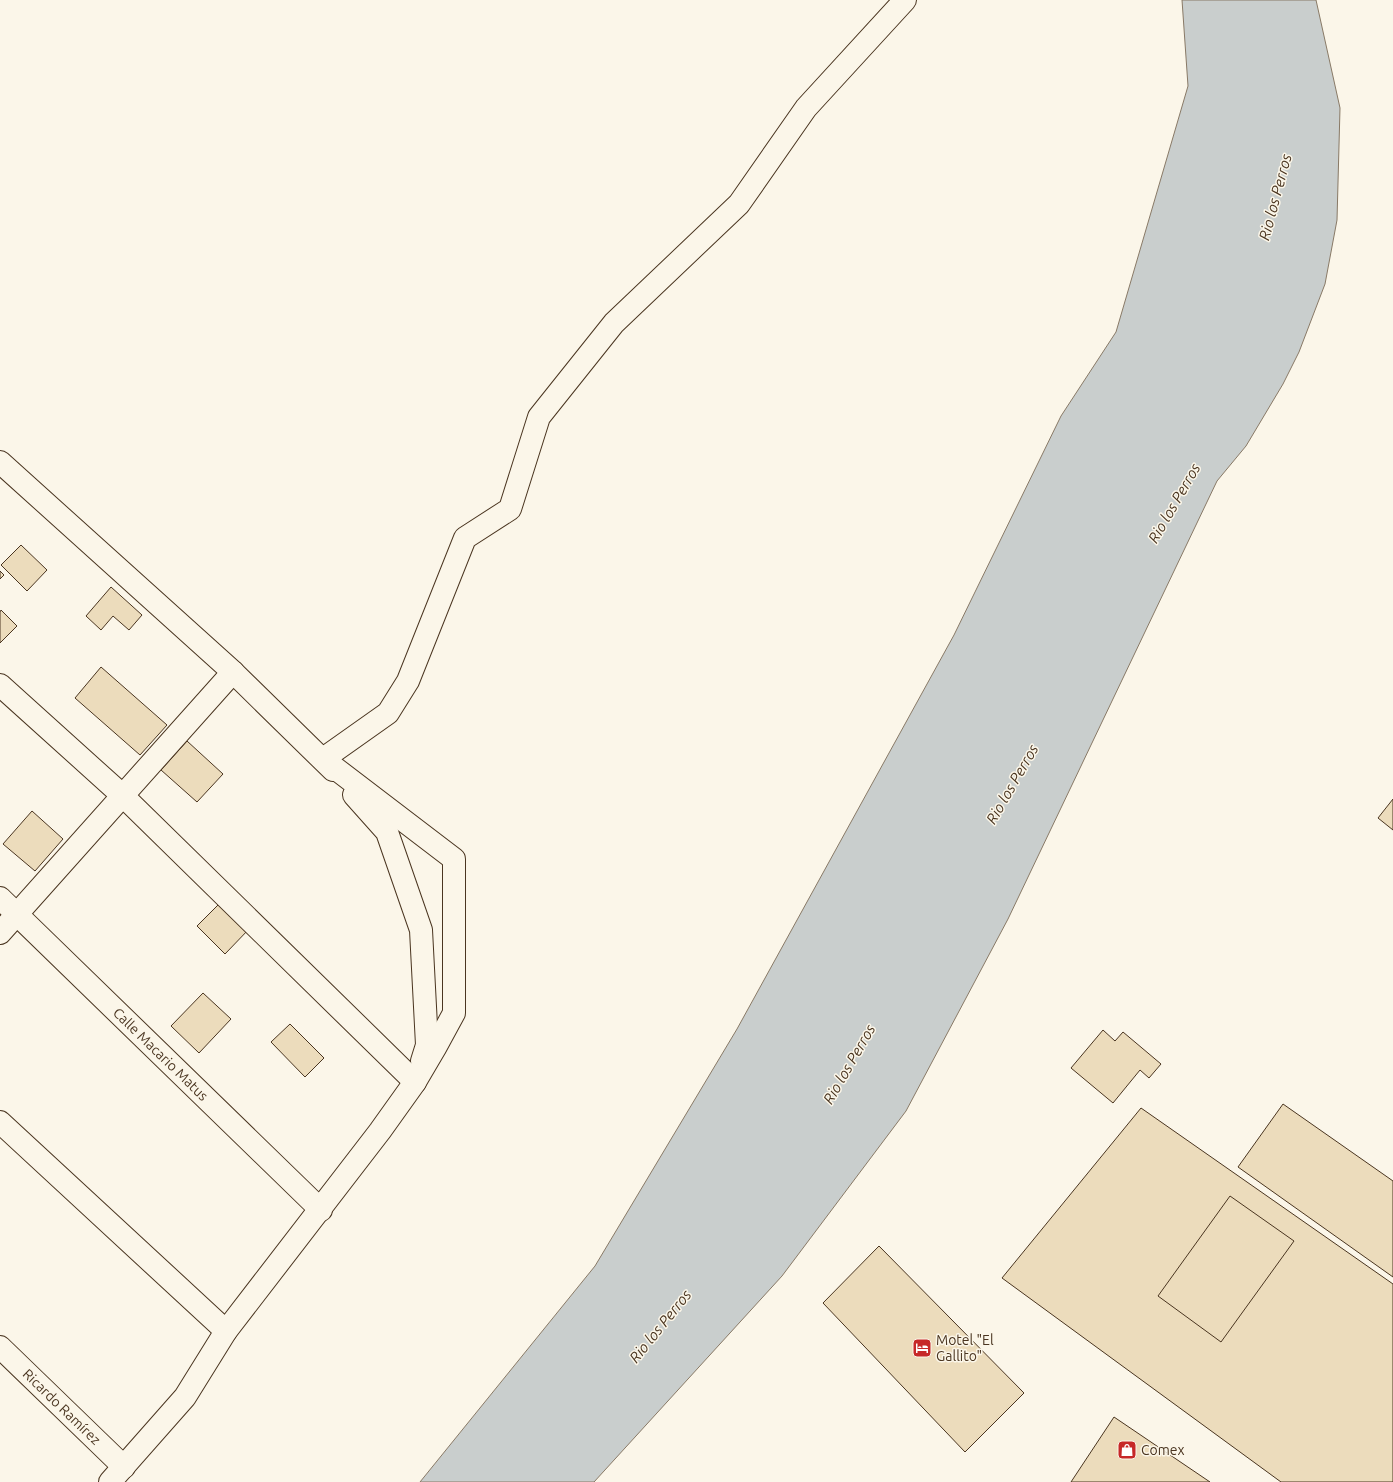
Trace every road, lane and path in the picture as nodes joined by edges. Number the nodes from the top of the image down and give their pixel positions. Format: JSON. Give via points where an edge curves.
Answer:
{"nodes":[{"id":1,"x":905,"y":0,"type":"edge"},
{"id":2,"x":3,"y":472,"type":"edge"},
{"id":3,"x":233,"y":672,"type":"junction"},
{"id":4,"x":0,"y":684,"type":"edge"},
{"id":5,"x":323,"y":759,"type":"junction"},
{"id":6,"x":122,"y":795,"type":"junction"},
{"id":7,"x":0,"y":898,"type":"edge"},
{"id":8,"x":16,"y":913,"type":"junction"},
{"id":9,"x":0,"y":932,"type":"edge"},
{"id":10,"x":415,"y":1082,"type":"junction"},
{"id":11,"x":0,"y":1122,"type":"edge"},
{"id":12,"x":320,"y":1210,"type":"junction"},
{"id":13,"x":226,"y":1331,"type":"junction"},
{"id":14,"x":0,"y":1347,"type":"edge"},
{"id":15,"x":117,"y":1474,"type":"edge"}],
"edges":[{"from":1,"to":5,"type":"street","via":[[806,108],[739,204],[614,323],[539,417],[510,509],[465,538],[408,682],[388,713]]},
{"from":2,"to":3,"type":"street"},
{"from":3,"to":5,"type":"street"},
{"from":3,"to":6,"type":"street"},
{"from":4,"to":6,"type":"street"},
{"from":5,"to":10,"type":"street","via":[[387,832],[421,930],[427,1045]]},
{"from":5,"to":10,"type":"street","via":[[454,859],[454,1013]]},
{"from":6,"to":8,"type":"street"},
{"from":6,"to":10,"type":"street"},
{"from":7,"to":8,"type":"street","name":"Calle Macario Matus"},
{"from":8,"to":9,"type":"street"},
{"from":8,"to":12,"type":"street","name":"Calle Macario Matus"},
{"from":10,"to":12,"type":"street"},
{"from":11,"to":13,"type":"street"},
{"from":12,"to":13,"type":"street"},
{"from":13,"to":15,"type":"street","via":[[185,1397]]},
{"from":14,"to":15,"type":"street","name":"Ricardo Ramírez"}]}
